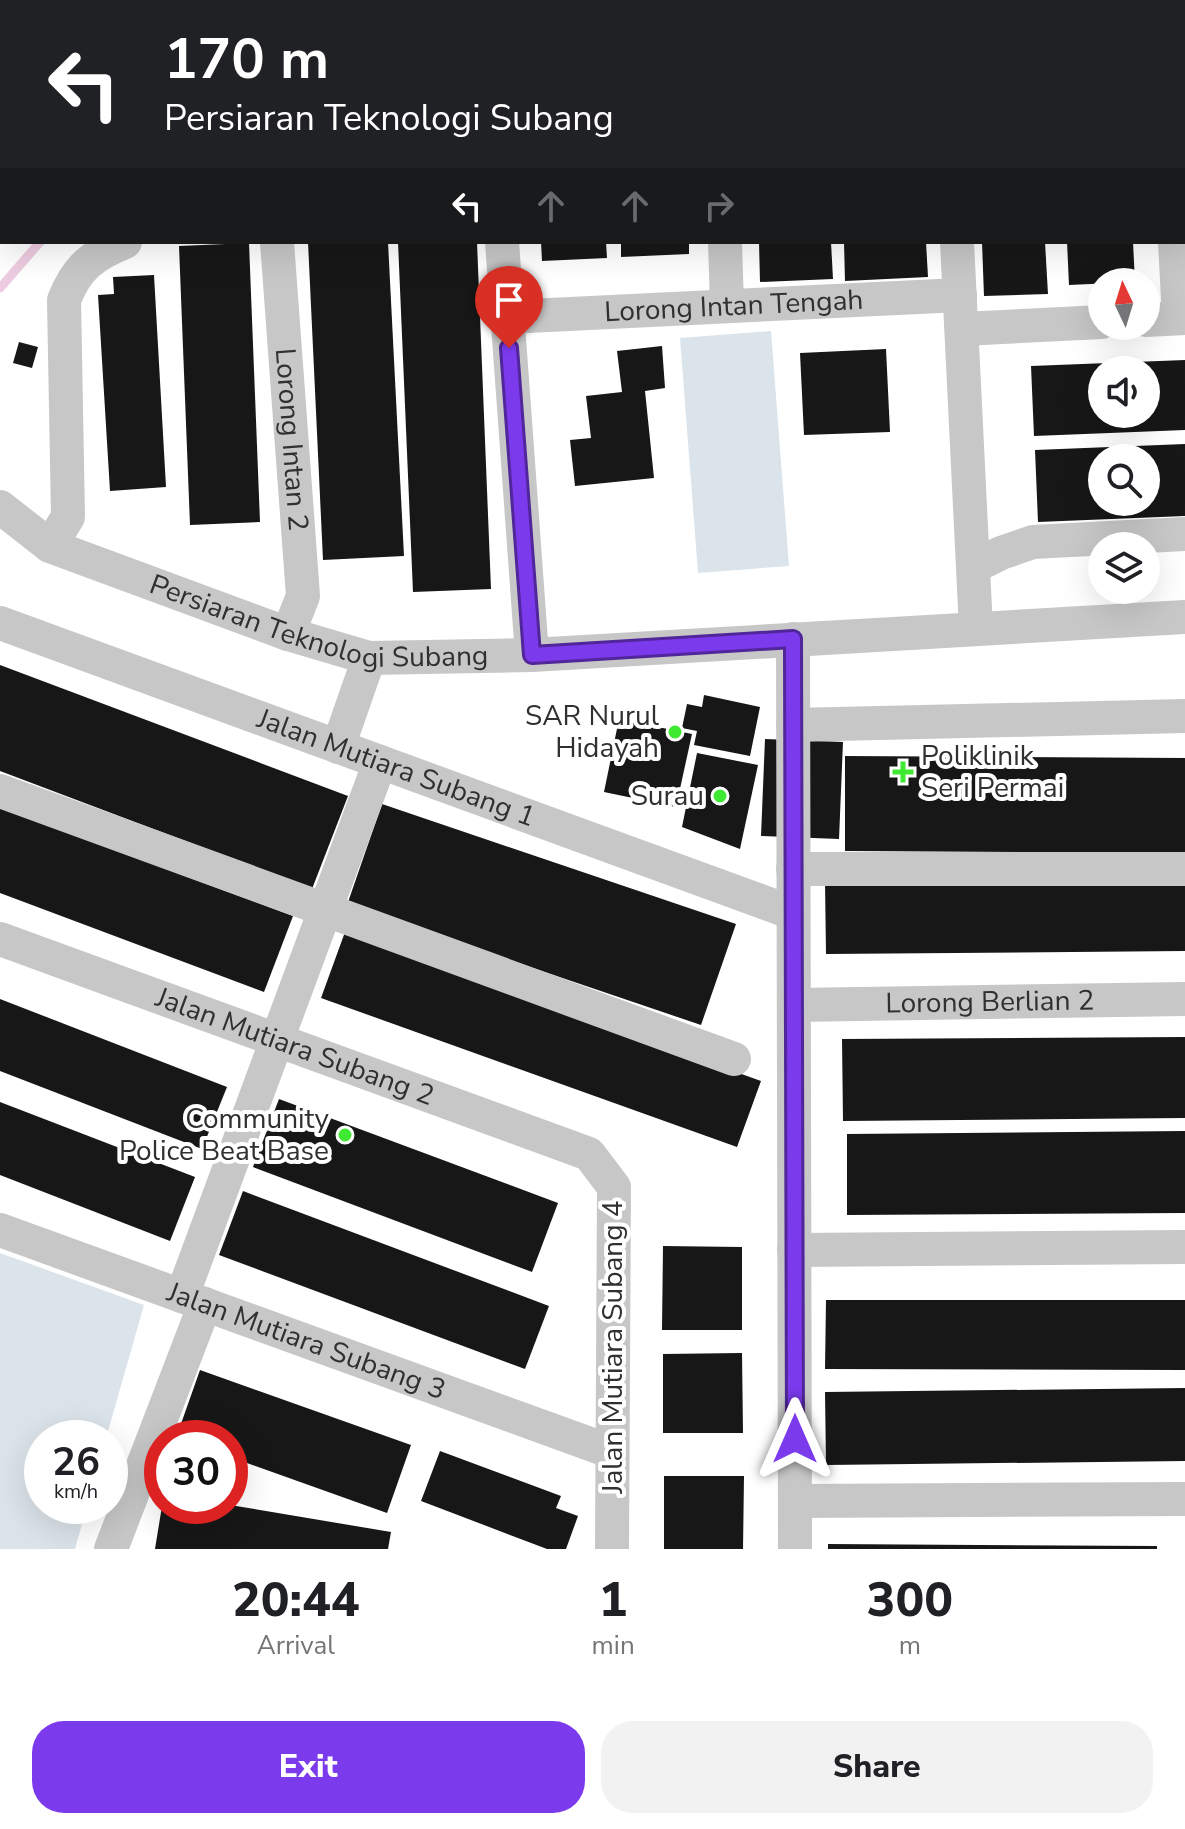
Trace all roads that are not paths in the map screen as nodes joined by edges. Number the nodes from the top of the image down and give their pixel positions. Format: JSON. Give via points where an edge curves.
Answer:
{"nodes":[{"id":1,"x":120,"y":244,"type":"edge"},
{"id":2,"x":277,"y":244,"type":"edge"},
{"id":3,"x":502,"y":244,"type":"edge"},
{"id":4,"x":725,"y":244,"type":"edge"},
{"id":5,"x":957,"y":244,"type":"edge"},
{"id":6,"x":1175,"y":244,"type":"edge"},
{"id":7,"x":960,"y":295,"type":"junction"},
{"id":8,"x":727,"y":306,"type":"junction"},
{"id":9,"x":506,"y":317,"type":"junction"},
{"id":10,"x":1170,"y":319,"type":"edge"},
{"id":11,"x":1088,"y":323,"type":"edge"},
{"id":12,"x":962,"y":329,"type":"junction"},
{"id":13,"x":0,"y":507,"type":"edge"},
{"id":14,"x":1185,"y":534,"type":"edge"},
{"id":15,"x":50,"y":546,"type":"junction"},
{"id":16,"x":973,"y":567,"type":"junction"},
{"id":17,"x":1185,"y":617,"type":"edge"},
{"id":18,"x":0,"y":623,"type":"edge"},
{"id":19,"x":976,"y":629,"type":"junction"},
{"id":20,"x":288,"y":634,"type":"junction"},
{"id":21,"x":793,"y":639,"type":"junction"},
{"id":22,"x":532,"y":655,"type":"junction"},
{"id":23,"x":369,"y":658,"type":"junction"},
{"id":24,"x":1185,"y":716,"type":"edge"},
{"id":25,"x":793,"y":725,"type":"junction"},
{"id":26,"x":338,"y":747,"type":"junction"},
{"id":27,"x":380,"y":762,"type":"junction"},
{"id":28,"x":0,"y":791,"type":"edge"},
{"id":29,"x":793,"y":869,"type":"junction"},
{"id":30,"x":1185,"y":869,"type":"edge"},
{"id":31,"x":325,"y":910,"type":"junction"},
{"id":32,"x":793,"y":913,"type":"junction"},
{"id":33,"x":0,"y":939,"type":"edge"},
{"id":34,"x":1185,"y":999,"type":"edge"},
{"id":35,"x":794,"y":1005,"type":"junction"},
{"id":36,"x":277,"y":1040,"type":"junction"},
{"id":37,"x":734,"y":1059,"type":"dead end"},
{"id":38,"x":589,"y":1154,"type":"joint"},
{"id":39,"x":0,"y":1230,"type":"edge"},
{"id":40,"x":1185,"y":1247,"type":"edge"},
{"id":41,"x":794,"y":1250,"type":"junction"},
{"id":42,"x":193,"y":1300,"type":"junction"},
{"id":43,"x":612,"y":1452,"type":"junction"},
{"id":44,"x":1185,"y":1499,"type":"edge"},
{"id":45,"x":795,"y":1501,"type":"junction"},
{"id":46,"x":111,"y":1549,"type":"edge"},
{"id":47,"x":612,"y":1549,"type":"edge"},
{"id":48,"x":795,"y":1549,"type":"edge"}],
"edges":[{"from":1,"to":15,"type":"street","via":[[96,254],[72,280],[64,300],[68,517]]},
{"from":2,"to":20,"type":"street","name":"Lorong Intan 2","via":[[303,596]]},
{"from":3,"to":9,"type":"street"},
{"from":4,"to":8,"type":"street"},
{"from":5,"to":7,"type":"street"},
{"from":6,"to":10,"type":"street"},
{"from":7,"to":8,"type":"street","name":"Lorong Intan Tengah"},
{"from":7,"to":12,"type":"street"},
{"from":8,"to":9,"type":"street","name":"Lorong Intan Tengah"},
{"from":9,"to":22,"type":"street"},
{"from":11,"to":12,"type":"street"},
{"from":12,"to":16,"type":"street"},
{"from":13,"to":15,"type":"street","name":"Persiaran Teknologi Subang"},
{"from":14,"to":16,"type":"street","via":[[1033,542]]},
{"from":15,"to":20,"type":"street","name":"Persiaran Teknologi Subang"},
{"from":16,"to":19,"type":"street"},
{"from":17,"to":19,"type":"street","name":"Persiaran Teknologi Subang"},
{"from":18,"to":26,"type":"street","name":"Jalan Mutiara Subang 1"},
{"from":19,"to":21,"type":"street","name":"Persiaran Teknologi Subang"},
{"from":20,"to":23,"type":"street","name":"Persiaran Teknologi Subang"},
{"from":21,"to":22,"type":"street","name":"Persiaran Teknologi Subang"},
{"from":21,"to":25,"type":"street"},
{"from":22,"to":23,"type":"street","name":"Persiaran Teknologi Subang"},
{"from":23,"to":26,"type":"street"},
{"from":24,"to":25,"type":"street"},
{"from":25,"to":29,"type":"street"},
{"from":26,"to":27,"type":"street","name":"Jalan Mutiara Subang 1"},
{"from":27,"to":31,"type":"street"},
{"from":27,"to":32,"type":"street","name":"Jalan Mutiara Subang 1"},
{"from":28,"to":31,"type":"street"},
{"from":29,"to":30,"type":"street"},
{"from":29,"to":32,"type":"street"},
{"from":31,"to":36,"type":"street"},
{"from":31,"to":37,"type":"street"},
{"from":32,"to":35,"type":"street"},
{"from":33,"to":36,"type":"street","name":"Jalan Mutiara Subang 2"},
{"from":34,"to":35,"type":"street","name":"Lorong Berlian 2"},
{"from":35,"to":41,"type":"street"},
{"from":36,"to":38,"type":"street","name":"Jalan Mutiara Subang 2"},
{"from":36,"to":42,"type":"street"},
{"from":38,"to":43,"type":"street","name":"Jalan Mutiara Subang 4","via":[[614,1187]]},
{"from":39,"to":42,"type":"street","name":"Jalan Mutiara Subang 3"},
{"from":40,"to":41,"type":"street"},
{"from":41,"to":45,"type":"street"},
{"from":42,"to":43,"type":"street","name":"Jalan Mutiara Subang 3"},
{"from":42,"to":46,"type":"street"},
{"from":43,"to":47,"type":"street","name":"Jalan Mutiara Subang 4"},
{"from":44,"to":45,"type":"street"},
{"from":45,"to":48,"type":"street"}]}
